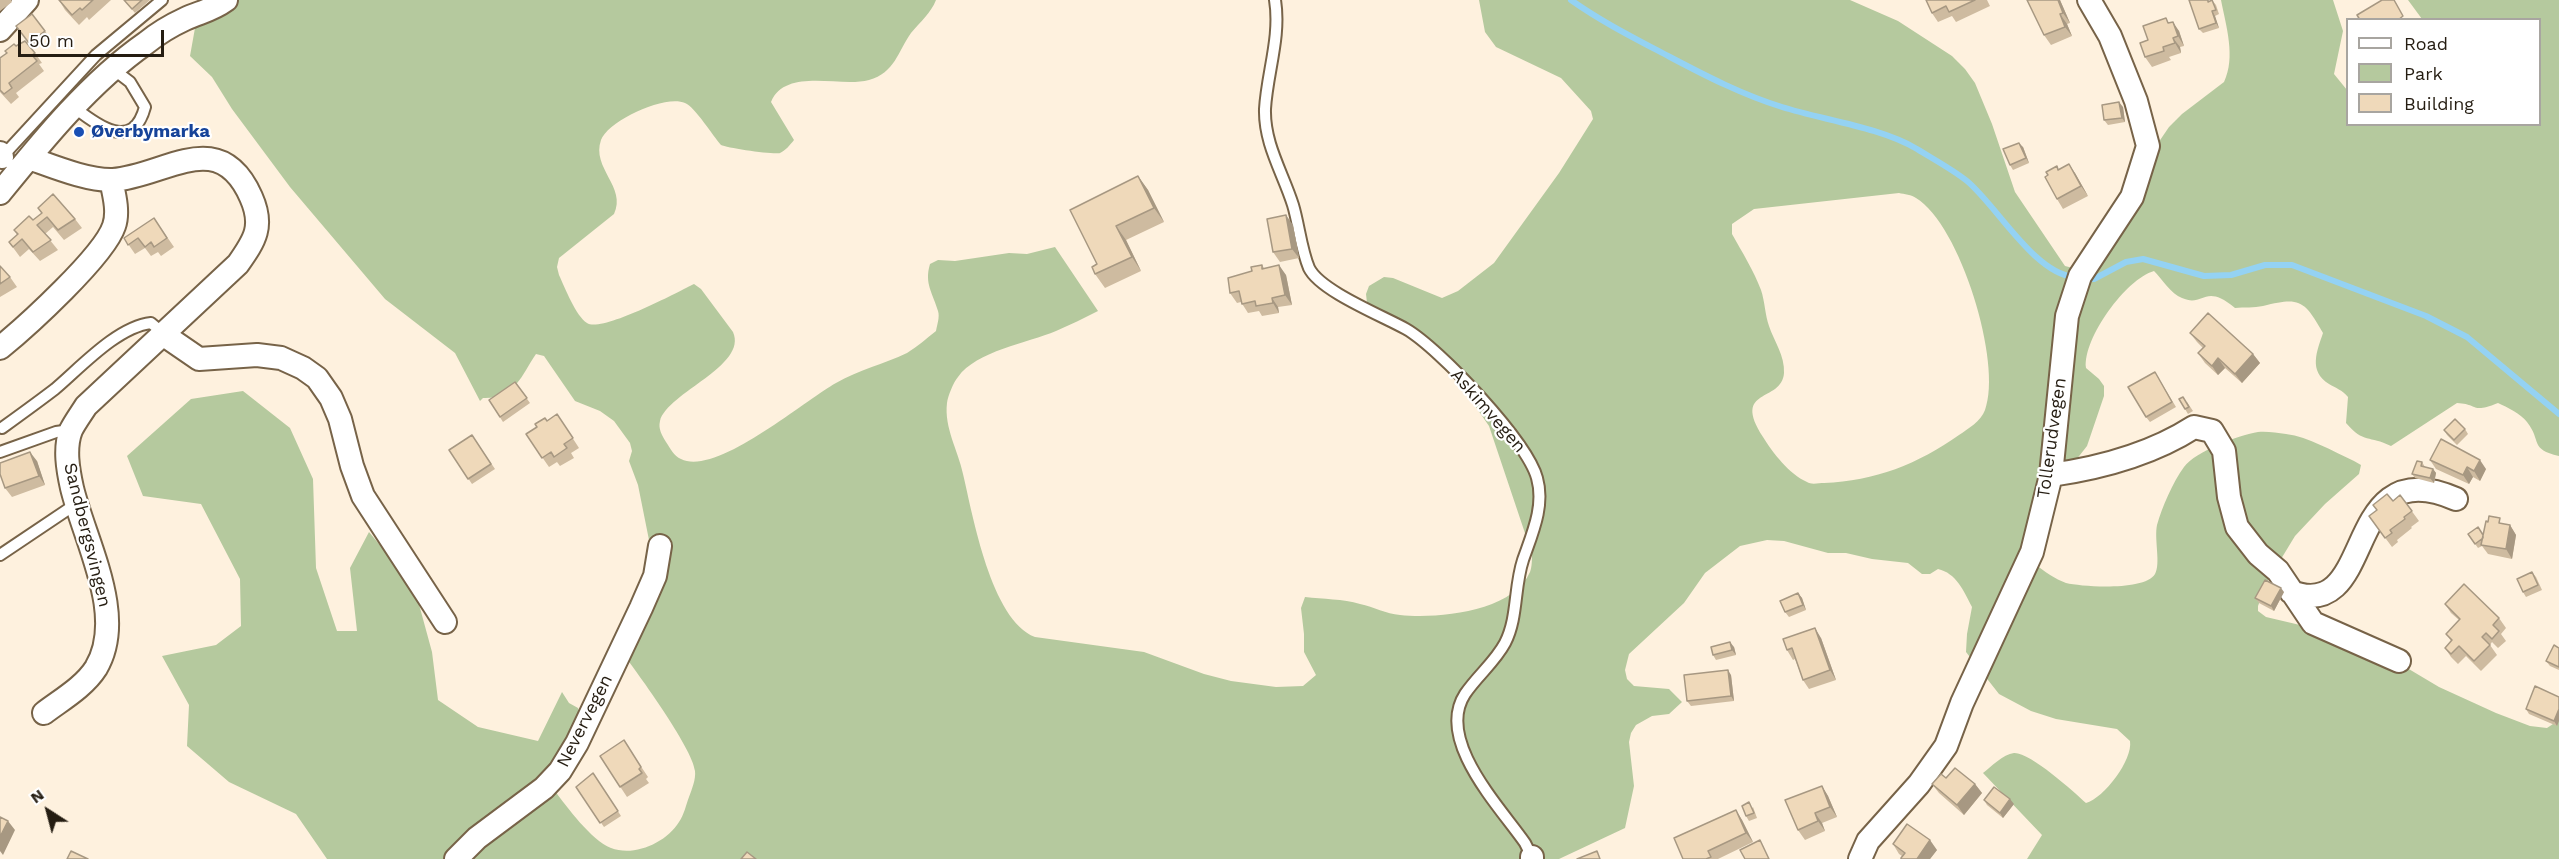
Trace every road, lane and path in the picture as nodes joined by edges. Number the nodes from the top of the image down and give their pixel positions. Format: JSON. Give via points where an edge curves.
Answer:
{"nodes":[{"id":1,"x":27,"y":0,"type":"edge"},
{"id":2,"x":162,"y":0,"type":"edge"},
{"id":3,"x":226,"y":0,"type":"edge"},
{"id":4,"x":1275,"y":0,"type":"edge"},
{"id":5,"x":2089,"y":0,"type":"edge"},
{"id":6,"x":181,"y":9,"type":"edge"},
{"id":7,"x":0,"y":30,"type":"edge"},
{"id":8,"x":113,"y":69,"type":"junction"},
{"id":9,"x":75,"y":108,"type":"junction"},
{"id":10,"x":1,"y":156,"type":"edge"},
{"id":11,"x":28,"y":158,"type":"junction"},
{"id":12,"x":111,"y":180,"type":"junction"},
{"id":13,"x":0,"y":194,"type":"edge"},
{"id":14,"x":164,"y":334,"type":"junction"},
{"id":15,"x":0,"y":348,"type":"edge"},
{"id":16,"x":2,"y":428,"type":"dead end"},
{"id":17,"x":71,"y":430,"type":"junction"},
{"id":18,"x":0,"y":452,"type":"edge"},
{"id":19,"x":2051,"y":475,"type":"junction"},
{"id":20,"x":2456,"y":499,"type":"dead end"},
{"id":21,"x":76,"y":504,"type":"junction"},
{"id":22,"x":660,"y":546,"type":"dead end"},
{"id":23,"x":0,"y":555,"type":"edge"},
{"id":24,"x":2291,"y":592,"type":"junction"},
{"id":25,"x":445,"y":622,"type":"dead end"},
{"id":26,"x":2398,"y":661,"type":"dead end"},
{"id":27,"x":44,"y":713,"type":"dead end"},
{"id":28,"x":1532,"y":858,"type":"edge"},
{"id":29,"x":456,"y":859,"type":"edge"},
{"id":30,"x":1860,"y":859,"type":"edge"}],
"edges":[{"from":1,"to":7,"type":"street"},
{"from":2,"to":10,"type":"lane","via":[[96,56]]},
{"from":3,"to":6,"type":"street","via":[[207,12]]},
{"from":4,"to":28,"type":"lane","name":"Askimvegen","via":[[1277,30],[1266,125],[1294,206],[1310,269],[1325,285],[1429,346],[1512,434],[1537,476],[1539,514],[1519,573],[1511,629],[1501,650],[1464,695],[1457,723],[1469,765]]},
{"from":5,"to":19,"type":"street","name":"Tollerudvegen","via":[[2110,36],[2136,101],[2148,146],[2132,197],[2080,276],[2067,316]]},
{"from":6,"to":8,"type":"street"},
{"from":8,"to":9,"type":"street"},
{"from":8,"to":9,"type":"lane","via":[[130,82],[145,107],[134,128],[113,132],[96,125]]},
{"from":9,"to":11,"type":"street"},
{"from":11,"to":12,"type":"street","name":"Sandbergsvingen"},
{"from":11,"to":13,"type":"street"},
{"from":12,"to":14,"type":"street","name":"Sandbergsvingen","via":[[186,159],[212,159],[234,168],[256,209],[258,226],[253,243],[238,264]]},
{"from":12,"to":15,"type":"street","via":[[116,200],[115,225],[93,259]]},
{"from":14,"to":16,"type":"lane","via":[[151,323],[138,324]]},
{"from":14,"to":17,"type":"street","name":"Sandbergsvingen","via":[[86,406]]},
{"from":14,"to":25,"type":"street","via":[[199,359],[257,355],[281,358],[317,378],[340,419],[363,496]]},
{"from":17,"to":18,"type":"lane"},
{"from":17,"to":21,"type":"street","name":"Sandbergsvingen","via":[[67,453]]},
{"from":19,"to":24,"type":"street","via":[[2137,455],[2175,440],[2194,427],[2212,431],[2224,451],[2237,526],[2258,554],[2278,571]]},
{"from":19,"to":30,"type":"street","name":"Tollerudvegen","via":[[2032,552],[1946,746],[1919,784],[1868,841]]},
{"from":20,"to":24,"type":"street","via":[[2435,490],[2409,489],[2386,501],[2372,519],[2334,590],[2320,597]]},
{"from":21,"to":23,"type":"lane"},
{"from":21,"to":27,"type":"street","name":"Sandbergsvingen","via":[[102,587],[108,617],[106,646],[95,670]]},
{"from":22,"to":29,"type":"street","name":"Nevervegen","via":[[655,576],[641,608],[578,743],[560,771]]},
{"from":24,"to":26,"type":"street","via":[[2313,623]]}]}
